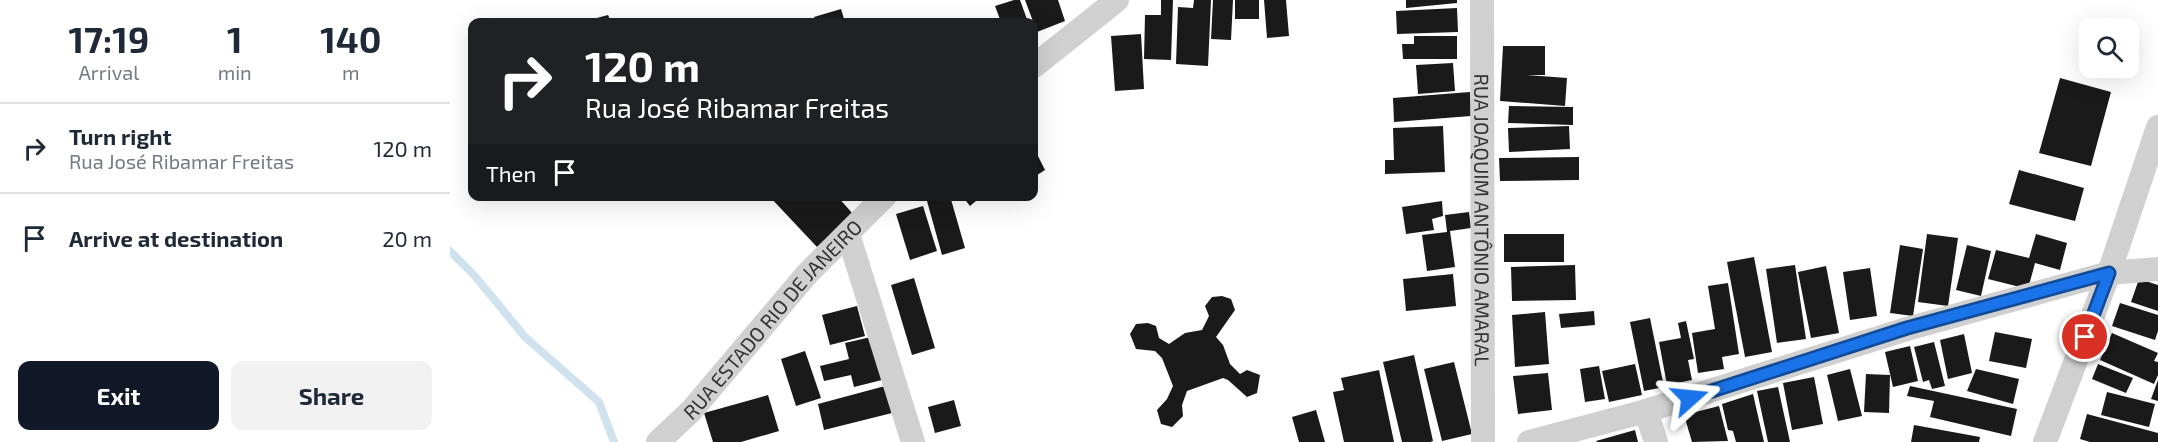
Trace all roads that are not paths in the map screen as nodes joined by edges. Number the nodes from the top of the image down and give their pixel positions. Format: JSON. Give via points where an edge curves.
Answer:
{"nodes":[{"id":1,"x":1118,"y":0,"type":"edge"},
{"id":2,"x":1482,"y":0,"type":"edge"},
{"id":3,"x":1038,"y":63,"type":"edge"},
{"id":4,"x":2158,"y":127,"type":"edge"},
{"id":5,"x":880,"y":201,"type":"edge"},
{"id":6,"x":848,"y":234,"type":"junction"},
{"id":7,"x":2158,"y":269,"type":"edge"},
{"id":8,"x":2109,"y":273,"type":"junction"},
{"id":9,"x":1646,"y":411,"type":"junction"},
{"id":10,"x":658,"y":442,"type":"edge"},
{"id":11,"x":913,"y":442,"type":"edge"},
{"id":12,"x":1483,"y":442,"type":"edge"},
{"id":13,"x":1529,"y":442,"type":"edge"},
{"id":14,"x":1656,"y":442,"type":"edge"},
{"id":15,"x":2045,"y":442,"type":"edge"}],
"edges":[{"from":1,"to":3,"type":"street"},
{"from":2,"to":12,"type":"street","name":"RUA JOAQUIM ANTÔNIO AMARAL"},
{"from":4,"to":8,"type":"street"},
{"from":5,"to":6,"type":"street","name":"RUA ESTADO RIO DE JANEIRO"},
{"from":6,"to":10,"type":"street","name":"RUA ESTADO RIO DE JANEIRO","via":[[807,274],[692,410]]},
{"from":6,"to":11,"type":"street"},
{"from":7,"to":8,"type":"street"},
{"from":8,"to":9,"type":"street","via":[[1907,328]]},
{"from":8,"to":15,"type":"street"},
{"from":9,"to":13,"type":"street"},
{"from":9,"to":14,"type":"street"}]}
